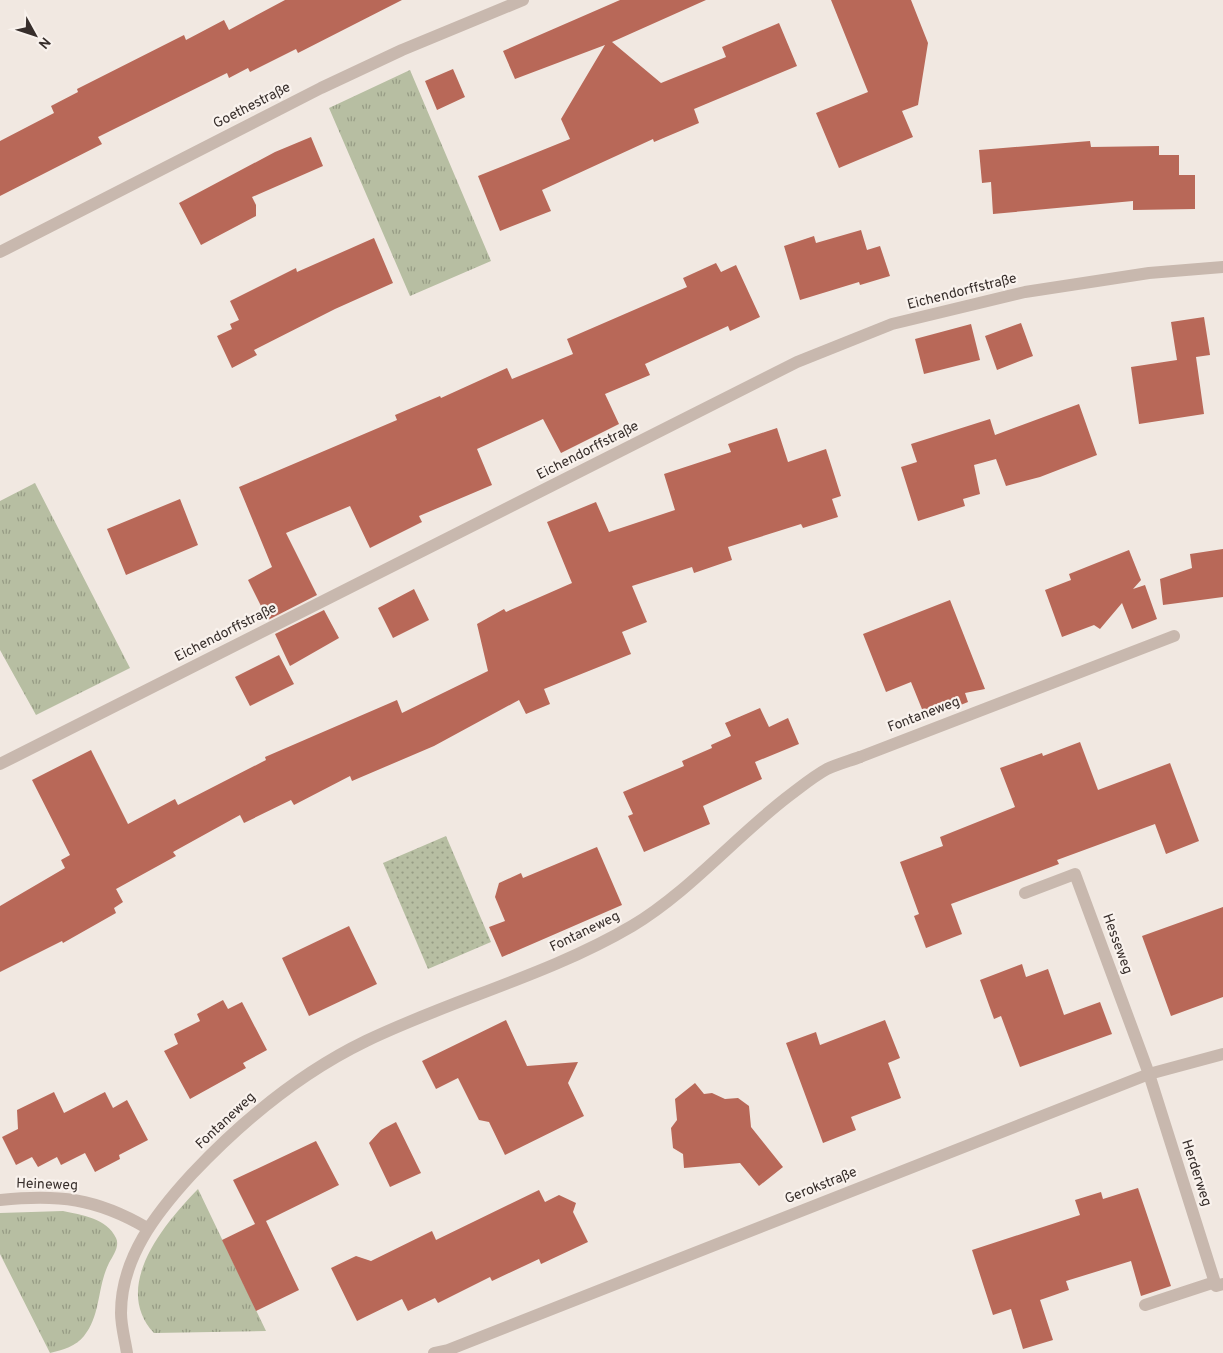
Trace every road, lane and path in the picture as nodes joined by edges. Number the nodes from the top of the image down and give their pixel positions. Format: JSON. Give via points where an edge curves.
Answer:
{"nodes":[{"id":1,"x":523,"y":0,"type":"edge"},
{"id":2,"x":0,"y":252,"type":"edge"},
{"id":3,"x":1223,"y":266,"type":"edge"},
{"id":4,"x":1174,"y":636,"type":"dead end"},
{"id":5,"x":0,"y":764,"type":"edge"},
{"id":6,"x":1024,"y":893,"type":"dead end"},
{"id":7,"x":1223,"y":1054,"type":"edge"},
{"id":8,"x":1149,"y":1074,"type":"junction"},
{"id":9,"x":0,"y":1200,"type":"edge"},
{"id":10,"x":147,"y":1228,"type":"junction"},
{"id":11,"x":1219,"y":1283,"type":"edge"},
{"id":12,"x":1145,"y":1305,"type":"dead end"},
{"id":13,"x":448,"y":1352,"type":"edge"},
{"id":14,"x":127,"y":1353,"type":"edge"},
{"id":15,"x":434,"y":1353,"type":"edge"}],
"edges":[{"from":1,"to":2,"type":"street","name":"Goethestraße","via":[[321,88]]},
{"from":3,"to":5,"type":"street","name":"Eichendorffstraße","via":[[1150,273],[1025,292],[892,324],[844,342],[797,362]]},
{"from":4,"to":10,"type":"street","name":"Fontaneweg","via":[[827,770],[770,810],[664,903],[633,925],[511,983],[365,1042],[308,1075],[271,1100],[236,1131],[169,1199]]},
{"from":6,"to":8,"type":"street","name":"Hesseweg","via":[[1075,874]]},
{"from":7,"to":8,"type":"street","name":"Gerokstraße"},
{"from":8,"to":11,"type":"street","name":"Herderweg"},
{"from":8,"to":13,"type":"street","name":"Gerokstraße"},
{"from":9,"to":10,"type":"street","name":"Heineweg","via":[[64,1198],[96,1203]]},
{"from":10,"to":14,"type":"street","name":"Fontaneweg","via":[[122,1295],[120,1315]]},
{"from":11,"to":12,"type":"street","name":"Herderweg"},
{"from":13,"to":15,"type":"street","name":"Gerokstraße"}]}
